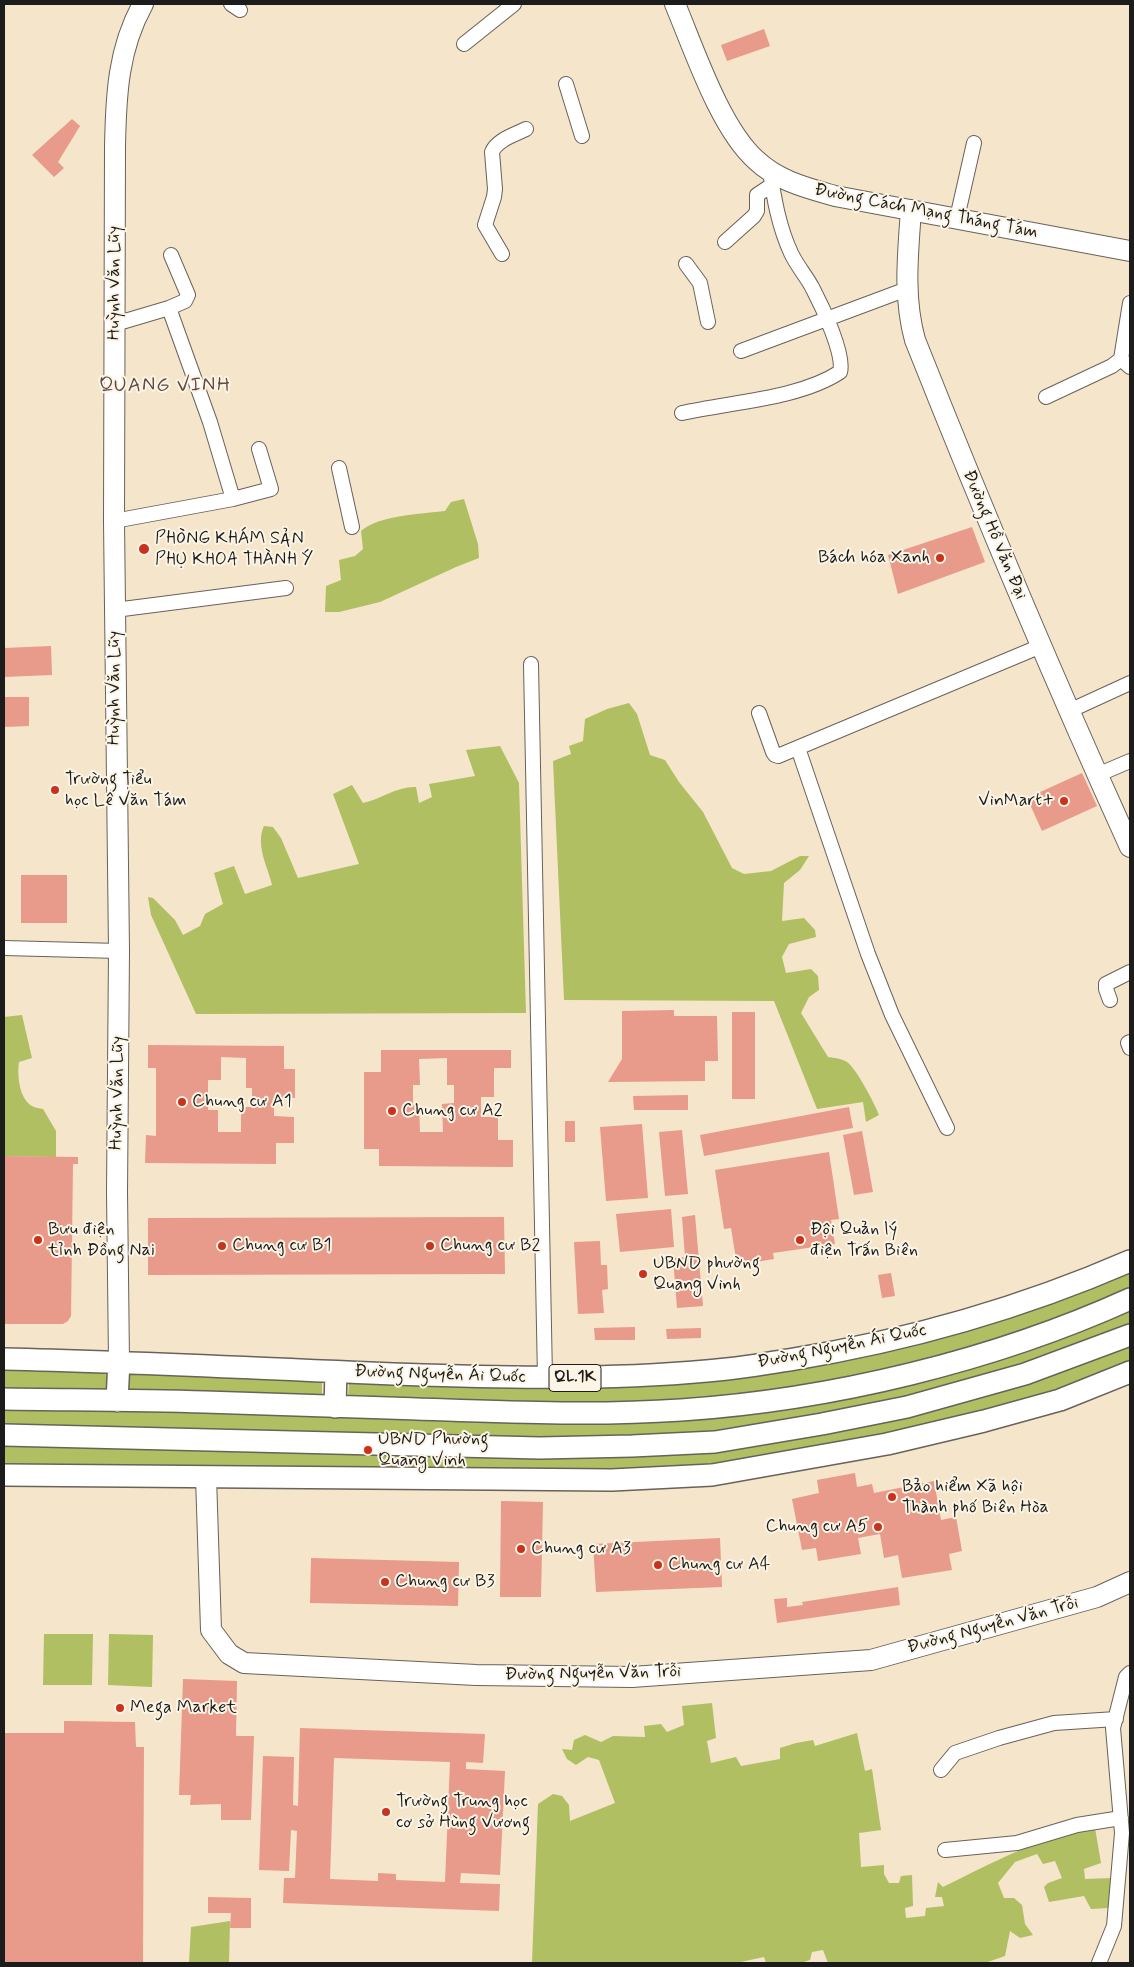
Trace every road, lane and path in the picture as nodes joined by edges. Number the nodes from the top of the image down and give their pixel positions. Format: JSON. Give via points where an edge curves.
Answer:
{"nodes":[{"id":1,"x":143,"y":4,"type":"edge"},
{"id":2,"x":514,"y":4,"type":"edge"},
{"id":3,"x":676,"y":4,"type":"edge"},
{"id":4,"x":464,"y":44,"type":"dead end"},
{"id":5,"x":566,"y":84,"type":"dead end"},
{"id":6,"x":526,"y":130,"type":"dead end"},
{"id":7,"x":582,"y":136,"type":"dead end"},
{"id":8,"x":974,"y":143,"type":"dead end"},
{"id":9,"x":771,"y":178,"type":"junction"},
{"id":10,"x":911,"y":210,"type":"junction"},
{"id":11,"x":957,"y":218,"type":"junction"},
{"id":12,"x":725,"y":242,"type":"dead end"},
{"id":13,"x":1130,"y":251,"type":"edge"},
{"id":14,"x":502,"y":254,"type":"dead end"},
{"id":15,"x":171,"y":255,"type":"dead end"},
{"id":16,"x":686,"y":264,"type":"dead end"},
{"id":17,"x":908,"y":289,"type":"junction"},
{"id":18,"x":1130,"y":303,"type":"edge"},
{"id":19,"x":169,"y":308,"type":"junction"},
{"id":20,"x":827,"y":318,"type":"junction"},
{"id":21,"x":708,"y":322,"type":"dead end"},
{"id":22,"x":115,"y":324,"type":"junction"},
{"id":23,"x":741,"y":351,"type":"dead end"},
{"id":24,"x":1126,"y":363,"type":"edge"},
{"id":25,"x":1046,"y":397,"type":"dead end"},
{"id":26,"x":682,"y":413,"type":"dead end"},
{"id":27,"x":259,"y":449,"type":"dead end"},
{"id":28,"x":340,"y":468,"type":"dead end"},
{"id":29,"x":233,"y":499,"type":"junction"},
{"id":30,"x":114,"y":521,"type":"junction"},
{"id":31,"x":352,"y":527,"type":"dead end"},
{"id":32,"x":286,"y":588,"type":"dead end"},
{"id":33,"x":115,"y":610,"type":"junction"},
{"id":34,"x":1041,"y":646,"type":"junction"},
{"id":35,"x":531,"y":664,"type":"dead end"},
{"id":36,"x":1130,"y":683,"type":"edge"},
{"id":37,"x":1069,"y":711,"type":"junction"},
{"id":38,"x":758,"y":714,"type":"dead end"},
{"id":39,"x":798,"y":748,"type":"junction"},
{"id":40,"x":1130,"y":760,"type":"edge"},
{"id":41,"x":1097,"y":775,"type":"junction"},
{"id":42,"x":1130,"y":847,"type":"edge"},
{"id":43,"x":4,"y":948,"type":"edge"},
{"id":44,"x":119,"y":951,"type":"junction"},
{"id":45,"x":1130,"y":972,"type":"edge"},
{"id":46,"x":1110,"y":1000,"type":"dead end"},
{"id":47,"x":1130,"y":1042,"type":"edge"},
{"id":48,"x":1130,"y":1048,"type":"edge"},
{"id":49,"x":947,"y":1128,"type":"dead end"},
{"id":50,"x":1130,"y":1261,"type":"edge"},
{"id":51,"x":1130,"y":1299,"type":"edge"},
{"id":52,"x":1130,"y":1335,"type":"edge"},
{"id":53,"x":4,"y":1360,"type":"edge"},
{"id":54,"x":118,"y":1361,"type":"junction"},
{"id":55,"x":336,"y":1372,"type":"junction"},
{"id":56,"x":1130,"y":1372,"type":"edge"},
{"id":57,"x":545,"y":1378,"type":"junction"},
{"id":58,"x":4,"y":1399,"type":"edge"},
{"id":59,"x":117,"y":1401,"type":"junction"},
{"id":60,"x":335,"y":1407,"type":"junction"},
{"id":61,"x":4,"y":1434,"type":"edge"},
{"id":62,"x":4,"y":1475,"type":"edge"},
{"id":63,"x":206,"y":1477,"type":"junction"},
{"id":64,"x":1130,"y":1582,"type":"edge"},
{"id":65,"x":1130,"y":1673,"type":"edge"},
{"id":66,"x":1116,"y":1719,"type":"junction"},
{"id":67,"x":941,"y":1770,"type":"dead end"},
{"id":68,"x":1121,"y":1818,"type":"junction"},
{"id":69,"x":945,"y":1850,"type":"dead end"},
{"id":70,"x":1096,"y":1963,"type":"edge"}],
"edges":[{"from":1,"to":22,"type":"street","name":"Huỳnh Văn Lũy","via":[[132,26],[117,84]]},
{"from":2,"to":4,"type":"street"},
{"from":3,"to":9,"type":"street","name":"Đường Cách Mạng Tháng Tám","via":[[727,123]]},
{"from":5,"to":7,"type":"street"},
{"from":6,"to":14,"type":"street","via":[[500,142],[492,152],[495,189],[485,225]]},
{"from":8,"to":11,"type":"street"},
{"from":9,"to":10,"type":"street","name":"Đường Cách Mạng Tháng Tám","via":[[836,196]]},
{"from":9,"to":12,"type":"street","via":[[757,195],[757,212]]},
{"from":9,"to":20,"type":"street","via":[[791,252]]},
{"from":10,"to":11,"type":"street","name":"Đường Cách Mạng Tháng Tám"},
{"from":10,"to":17,"type":"street","name":"Đường Hồ Văn Đại"},
{"from":11,"to":13,"type":"street","name":"Đường Cách Mạng Tháng Tám"},
{"from":15,"to":19,"type":"street","via":[[188,295],[185,301]]},
{"from":16,"to":21,"type":"street","via":[[700,283]]},
{"from":17,"to":20,"type":"street"},
{"from":17,"to":34,"type":"street","name":"Đường Hồ Văn Đại","via":[[915,340]]},
{"from":18,"to":24,"type":"street"},
{"from":19,"to":22,"type":"street"},
{"from":19,"to":29,"type":"street","via":[[210,422]]},
{"from":20,"to":23,"type":"street"},
{"from":20,"to":26,"type":"street","via":[[842,367],[836,375],[793,391]]},
{"from":22,"to":30,"type":"street","name":"Huỳnh Văn Lũy"},
{"from":24,"to":25,"type":"street","via":[[1112,366]]},
{"from":27,"to":29,"type":"street","via":[[271,489]]},
{"from":28,"to":31,"type":"street"},
{"from":29,"to":30,"type":"street"},
{"from":30,"to":33,"type":"street","name":"Huỳnh Văn Lũy"},
{"from":32,"to":33,"type":"street"},
{"from":33,"to":44,"type":"street","name":"Huỳnh Văn Lũy"},
{"from":34,"to":37,"type":"street","name":"Đường Hồ Văn Đại"},
{"from":34,"to":39,"type":"street"},
{"from":35,"to":57,"type":"street"},
{"from":36,"to":37,"type":"street"},
{"from":37,"to":41,"type":"street","name":"Đường Hồ Văn Đại"},
{"from":38,"to":39,"type":"street","via":[[775,755]]},
{"from":39,"to":49,"type":"street","via":[[868,954],[892,1015]]},
{"from":40,"to":41,"type":"street"},
{"from":41,"to":42,"type":"street","name":"Đường Hồ Văn Đại"},
{"from":43,"to":44,"type":"street"},
{"from":44,"to":54,"type":"street","name":"Huỳnh Văn Lũy"},
{"from":45,"to":46,"type":"street","via":[[1106,984]]},
{"from":47,"to":48,"type":"street"},
{"from":50,"to":57,"type":"main road","name":"Đường Nguyễn Ái Quốc","number":"QL.1K","via":[[995,1311],[837,1352],[730,1369],[667,1375]]},
{"from":51,"to":60,"type":"main road","name":"Đường Nguyễn Ái Quốc","number":"QL.1K","via":[[1079,1321],[974,1356],[864,1385],[748,1404],[604,1414]]},
{"from":52,"to":61,"type":"main road","via":[[1025,1374],[908,1407],[715,1442],[540,1448]]},
{"from":53,"to":54,"type":"main road","name":"Đường Nguyễn Ái Quốc","number":"QL.1K"},
{"from":54,"to":55,"type":"main road","name":"Đường Nguyễn Ái Quốc","number":"QL.1K"},
{"from":54,"to":59,"type":"main road"},
{"from":55,"to":57,"type":"main road","name":"Đường Nguyễn Ái Quốc","number":"QL.1K"},
{"from":55,"to":60,"type":"main road"},
{"from":56,"to":63,"type":"main road","via":[[1060,1400],[920,1437],[712,1475],[612,1480]]},
{"from":58,"to":59,"type":"main road","name":"Đường Nguyễn Ái Quốc","number":"QL.1K"},
{"from":59,"to":60,"type":"main road","name":"Đường Nguyễn Ái Quốc","number":"QL.1K"},
{"from":62,"to":63,"type":"main road"},
{"from":63,"to":64,"type":"street","name":"Đường Nguyễn Văn Trỗi","via":[[211,1630],[229,1654],[244,1663],[476,1675],[632,1677],[871,1660],[1097,1597]]},
{"from":65,"to":66,"type":"street","via":[[1126,1677]]},
{"from":66,"to":67,"type":"street","via":[[1054,1723],[999,1738],[956,1753]]},
{"from":66,"to":68,"type":"street","via":[[1113,1728]]},
{"from":68,"to":69,"type":"street","via":[[1077,1825],[1017,1843]]},
{"from":68,"to":70,"type":"street","via":[[1114,1926]]}]}
